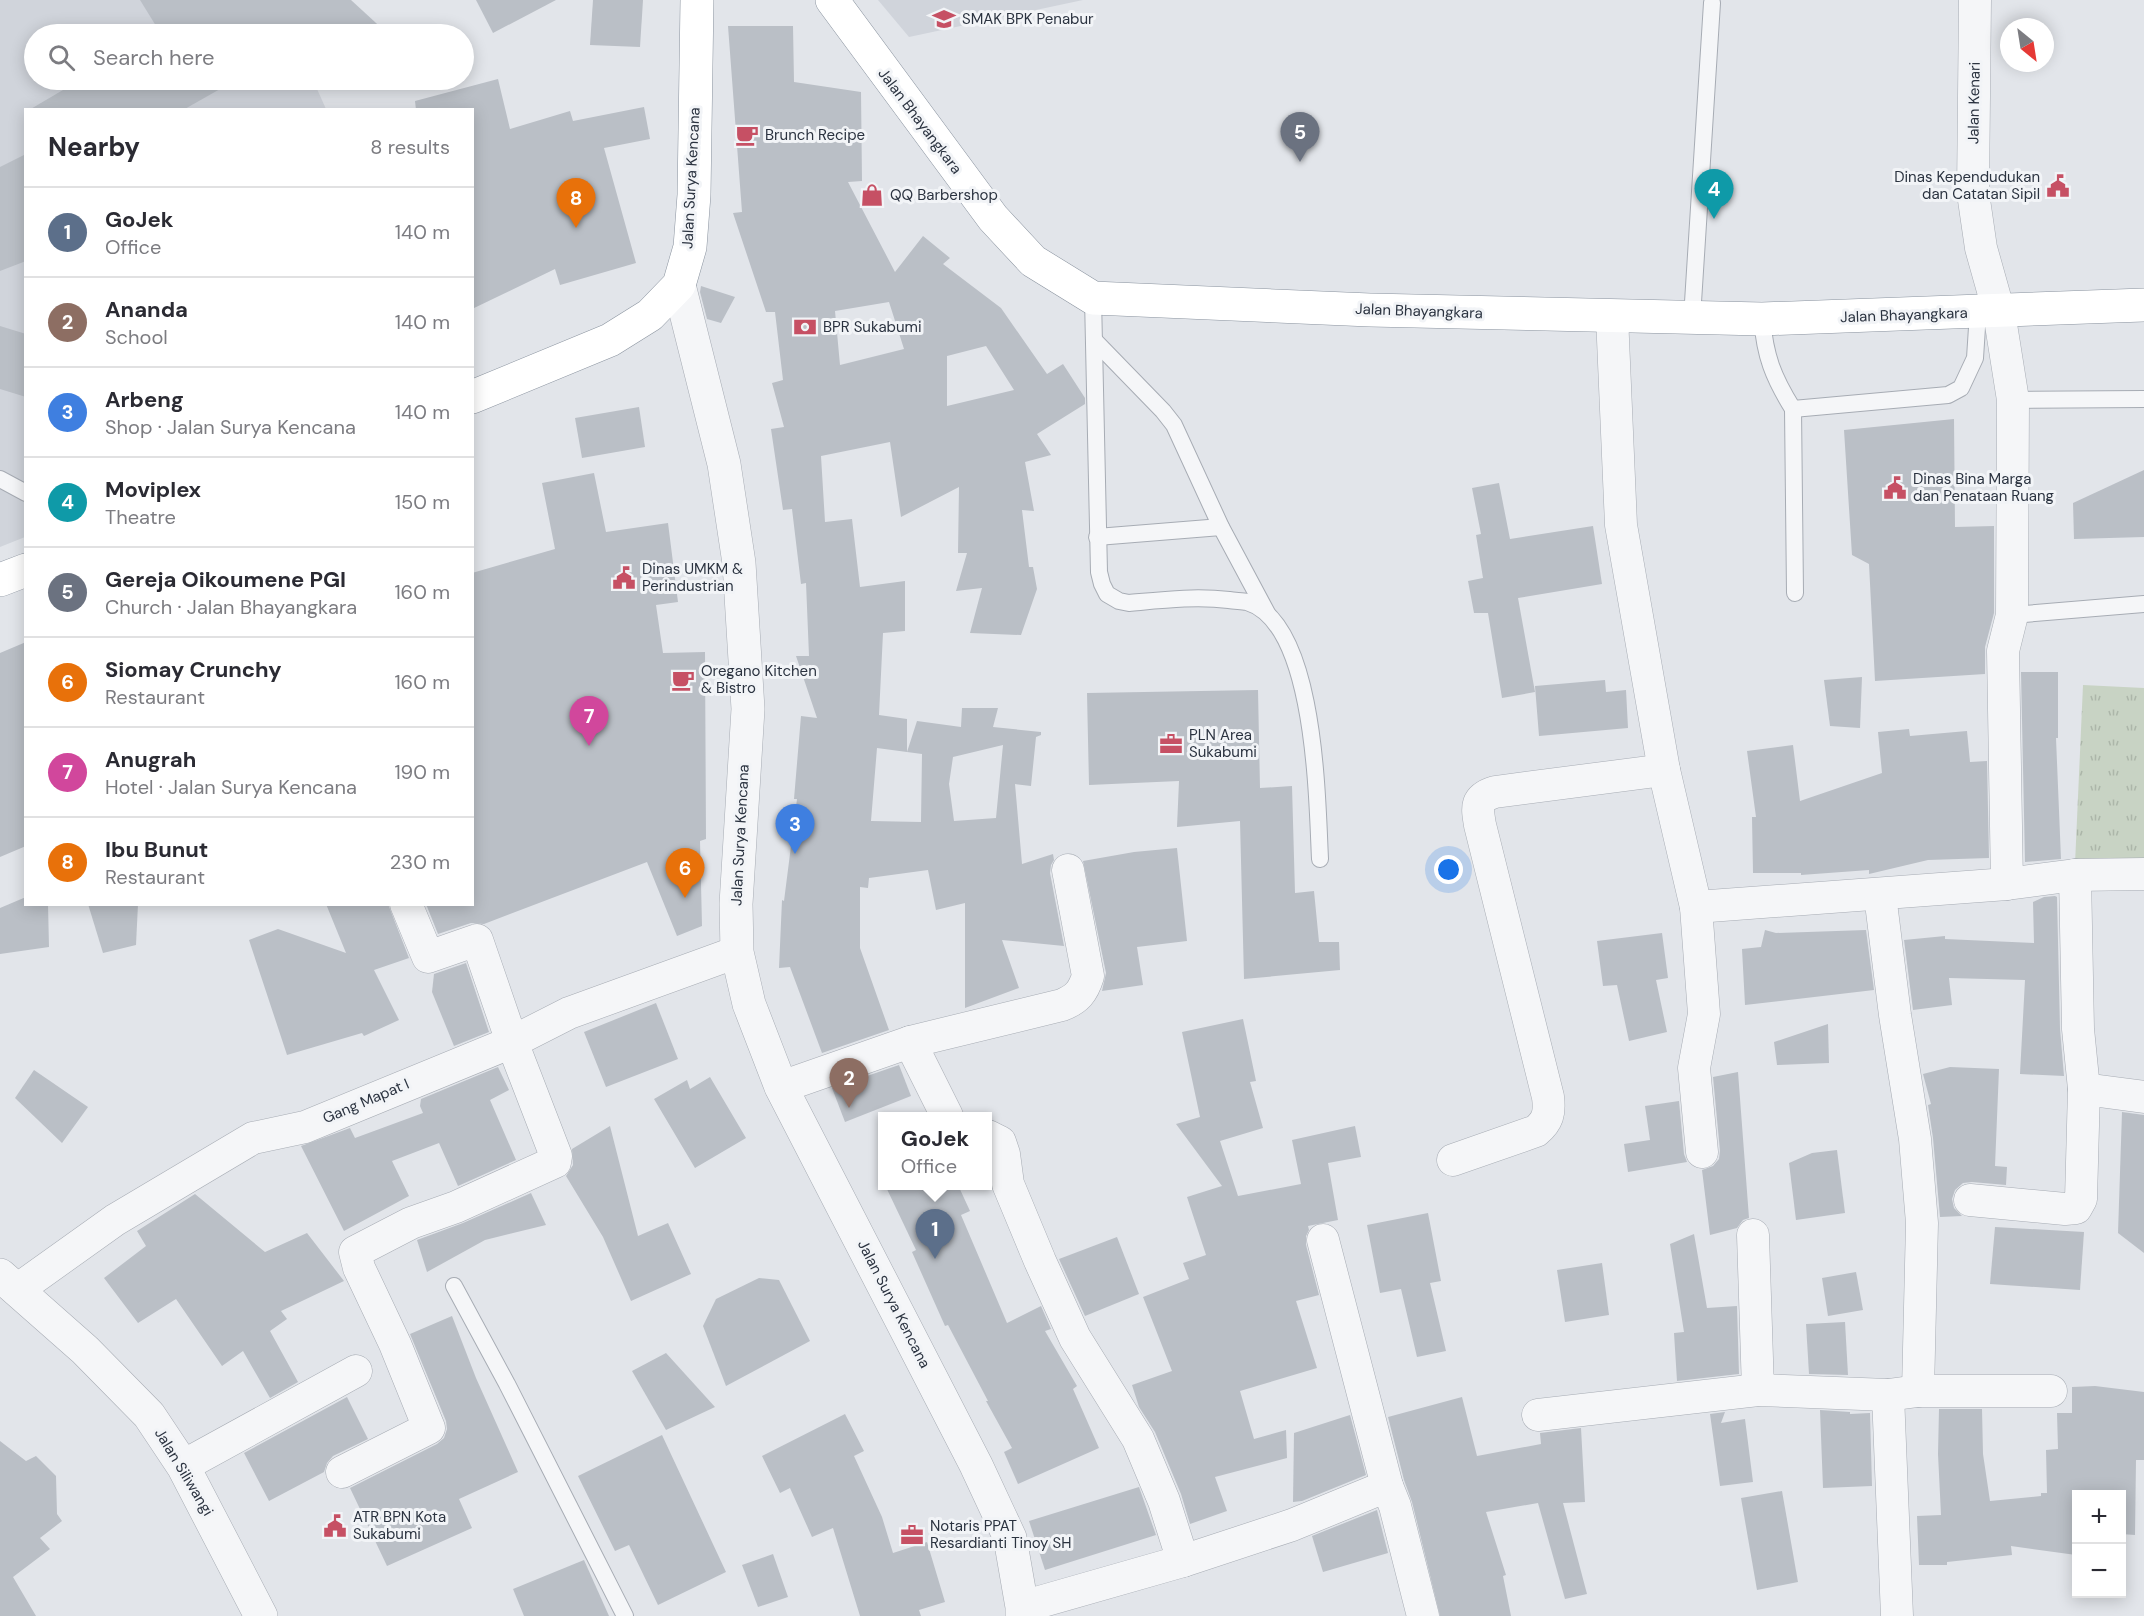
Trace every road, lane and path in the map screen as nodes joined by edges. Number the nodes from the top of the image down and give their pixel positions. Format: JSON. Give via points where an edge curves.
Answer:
{"nodes":[{"id":1,"x":697,"y":0,"type":"edge"},
{"id":2,"x":832,"y":0,"type":"edge"},
{"id":3,"x":1975,"y":0,"type":"edge"},
{"id":4,"x":1712,"y":3,"type":"dead end"},
{"id":5,"x":680,"y":285,"type":"junction"},
{"id":6,"x":1093,"y":298,"type":"junction"},
{"id":7,"x":2144,"y":305,"type":"edge"},
{"id":8,"x":1988,"y":312,"type":"junction"},
{"id":9,"x":1612,"y":316,"type":"junction"},
{"id":10,"x":1692,"y":318,"type":"junction"},
{"id":11,"x":1762,"y":319,"type":"junction"},
{"id":12,"x":1094,"y":340,"type":"junction"},
{"id":13,"x":474,"y":396,"type":"edge"},
{"id":14,"x":2144,"y":399,"type":"edge"},
{"id":15,"x":2013,"y":400,"type":"junction"},
{"id":16,"x":1793,"y":409,"type":"junction"},
{"id":17,"x":0,"y":480,"type":"edge"},
{"id":18,"x":24,"y":492,"type":"edge"},
{"id":19,"x":1221,"y":527,"type":"junction"},
{"id":20,"x":1097,"y":537,"type":"junction"},
{"id":21,"x":1795,"y":593,"type":"dead end"},
{"id":22,"x":2144,"y":604,"type":"edge"},
{"id":23,"x":1267,"y":613,"type":"junction"},
{"id":24,"x":2012,"y":615,"type":"junction"},
{"id":25,"x":1664,"y":770,"type":"junction"},
{"id":26,"x":1320,"y":859,"type":"dead end"},
{"id":27,"x":1068,"y":870,"type":"dead end"},
{"id":28,"x":2144,"y":874,"type":"edge"},
{"id":29,"x":2075,"y":875,"type":"junction"},
{"id":30,"x":2007,"y":884,"type":"junction"},
{"id":31,"x":1880,"y":895,"type":"junction"},
{"id":32,"x":407,"y":906,"type":"edge"},
{"id":33,"x":1696,"y":907,"type":"junction"},
{"id":34,"x":737,"y":952,"type":"junction"},
{"id":35,"x":512,"y":1042,"type":"junction"},
{"id":36,"x":910,"y":1042,"type":"junction"},
{"id":37,"x":781,"y":1087,"type":"junction"},
{"id":38,"x":2084,"y":1089,"type":"junction"},
{"id":39,"x":2144,"y":1097,"type":"edge"},
{"id":40,"x":945,"y":1112,"type":"edge"},
{"id":41,"x":992,"y":1138,"type":"edge"},
{"id":42,"x":1702,"y":1152,"type":"dead end"},
{"id":43,"x":1453,"y":1160,"type":"dead end"},
{"id":44,"x":1970,"y":1200,"type":"dead end"},
{"id":45,"x":1753,"y":1235,"type":"dead end"},
{"id":46,"x":1323,"y":1239,"type":"dead end"},
{"id":47,"x":9,"y":1283,"type":"edge"},
{"id":48,"x":454,"y":1286,"type":"dead end"},
{"id":49,"x":356,"y":1371,"type":"dead end"},
{"id":50,"x":1758,"y":1390,"type":"junction"},
{"id":51,"x":1918,"y":1391,"type":"junction"},
{"id":52,"x":2051,"y":1391,"type":"dead end"},
{"id":53,"x":1888,"y":1395,"type":"junction"},
{"id":54,"x":1538,"y":1415,"type":"dead end"},
{"id":55,"x":183,"y":1466,"type":"junction"},
{"id":56,"x":342,"y":1472,"type":"dead end"},
{"id":57,"x":1387,"y":1486,"type":"junction"},
{"id":58,"x":1183,"y":1561,"type":"junction"},
{"id":59,"x":1022,"y":1612,"type":"edge"},
{"id":60,"x":261,"y":1616,"type":"edge"},
{"id":61,"x":624,"y":1616,"type":"edge"},
{"id":62,"x":1423,"y":1616,"type":"edge"},
{"id":63,"x":1897,"y":1616,"type":"edge"}],
"edges":[{"from":1,"to":5,"type":"highway","name":"Jalan Surya Kencana","via":[[694,195],[690,248]]},
{"from":2,"to":6,"type":"highway","name":"Jalan Bhayangkara","via":[[993,218],[1033,261]]},
{"from":3,"to":8,"type":"street","name":"Jalan Kenari","via":[[1973,193]]},
{"from":4,"to":10,"type":"lane"},
{"from":5,"to":13,"type":"highway","via":[[650,315],[610,340]]},
{"from":5,"to":34,"type":"street","name":"Jalan Surya Kencana","via":[[724,464],[739,563],[748,709],[736,904]]},
{"from":6,"to":9,"type":"highway","name":"Jalan Bhayangkara"},
{"from":6,"to":12,"type":"lane"},
{"from":7,"to":8,"type":"highway","name":"Jalan Bhayangkara"},
{"from":8,"to":11,"type":"highway","name":"Jalan Bhayangkara"},
{"from":8,"to":15,"type":"street","name":"Jalan Kenari"},
{"from":8,"to":16,"type":"lane","via":[[1975,358],[1961,388],[1948,395]]},
{"from":9,"to":10,"type":"highway","name":"Jalan Bhayangkara"},
{"from":9,"to":25,"type":"street","via":[[1621,525]]},
{"from":10,"to":11,"type":"highway","name":"Jalan Bhayangkara"},
{"from":11,"to":16,"type":"lane","via":[[1764,349],[1779,387]]},
{"from":12,"to":19,"type":"lane","via":[[1174,425]]},
{"from":12,"to":20,"type":"lane"},
{"from":14,"to":15,"type":"lane"},
{"from":15,"to":24,"type":"street","name":"Jalan Kenari"},
{"from":16,"to":21,"type":"lane"},
{"from":17,"to":18,"type":"lane"},
{"from":19,"to":20,"type":"lane"},
{"from":19,"to":23,"type":"lane"},
{"from":20,"to":23,"type":"lane","via":[[1102,584],[1107,594],[1119,601],[1203,597],[1247,602]]},
{"from":22,"to":24,"type":"lane"},
{"from":23,"to":26,"type":"lane","via":[[1282,631],[1302,681],[1311,732]]},
{"from":24,"to":30,"type":"street","name":"Jalan Kenari","via":[[2003,651]]},
{"from":25,"to":33,"type":"street"},
{"from":25,"to":43,"type":"street","via":[[1495,792],[1479,802],[1480,825],[1550,1111],[1546,1123],[1536,1131]]},
{"from":27,"to":36,"type":"street","via":[[1088,976],[1075,999]]},
{"from":28,"to":29,"type":"street"},
{"from":29,"to":30,"type":"street"},
{"from":29,"to":38,"type":"street","via":[[2078,1029]]},
{"from":30,"to":31,"type":"street"},
{"from":31,"to":33,"type":"street"},
{"from":31,"to":51,"type":"street","via":[[1922,1212]]},
{"from":32,"to":35,"type":"street","via":[[428,957],[477,940]]},
{"from":33,"to":42,"type":"street","via":[[1704,1014],[1694,1068]]},
{"from":34,"to":35,"type":"street","name":"Gang Mapat I","via":[[568,1013]]},
{"from":34,"to":37,"type":"street","name":"Jalan Surya Kencana","via":[[749,1004]]},
{"from":35,"to":47,"type":"street","name":"Gang Mapat I","via":[[305,1127],[253,1138]]},
{"from":35,"to":56,"type":"street","via":[[555,1162],[411,1223],[355,1252],[429,1428]]},
{"from":36,"to":37,"type":"street"},
{"from":36,"to":40,"type":"street"},
{"from":37,"to":59,"type":"street","name":"Jalan Surya Kencana","via":[[1005,1527]]},
{"from":38,"to":39,"type":"street"},
{"from":38,"to":44,"type":"street","via":[[2083,1183],[2076,1208]]},
{"from":41,"to":58,"type":"street","via":[[1000,1142],[1008,1184],[1075,1338],[1138,1439]]},
{"from":45,"to":50,"type":"street"},
{"from":46,"to":57,"type":"street"},
{"from":47,"to":55,"type":"street","name":"Jalan Siliwangi","via":[[85,1350],[149,1415]]},
{"from":48,"to":61,"type":"lane"},
{"from":49,"to":55,"type":"street"},
{"from":50,"to":53,"type":"street"},
{"from":50,"to":54,"type":"street"},
{"from":51,"to":52,"type":"street"},
{"from":51,"to":53,"type":"street"},
{"from":53,"to":63,"type":"street"},
{"from":55,"to":60,"type":"street","name":"Jalan Siliwangi"},
{"from":57,"to":58,"type":"street","via":[[1292,1525]]},
{"from":57,"to":62,"type":"street"},
{"from":58,"to":59,"type":"street"}]}
